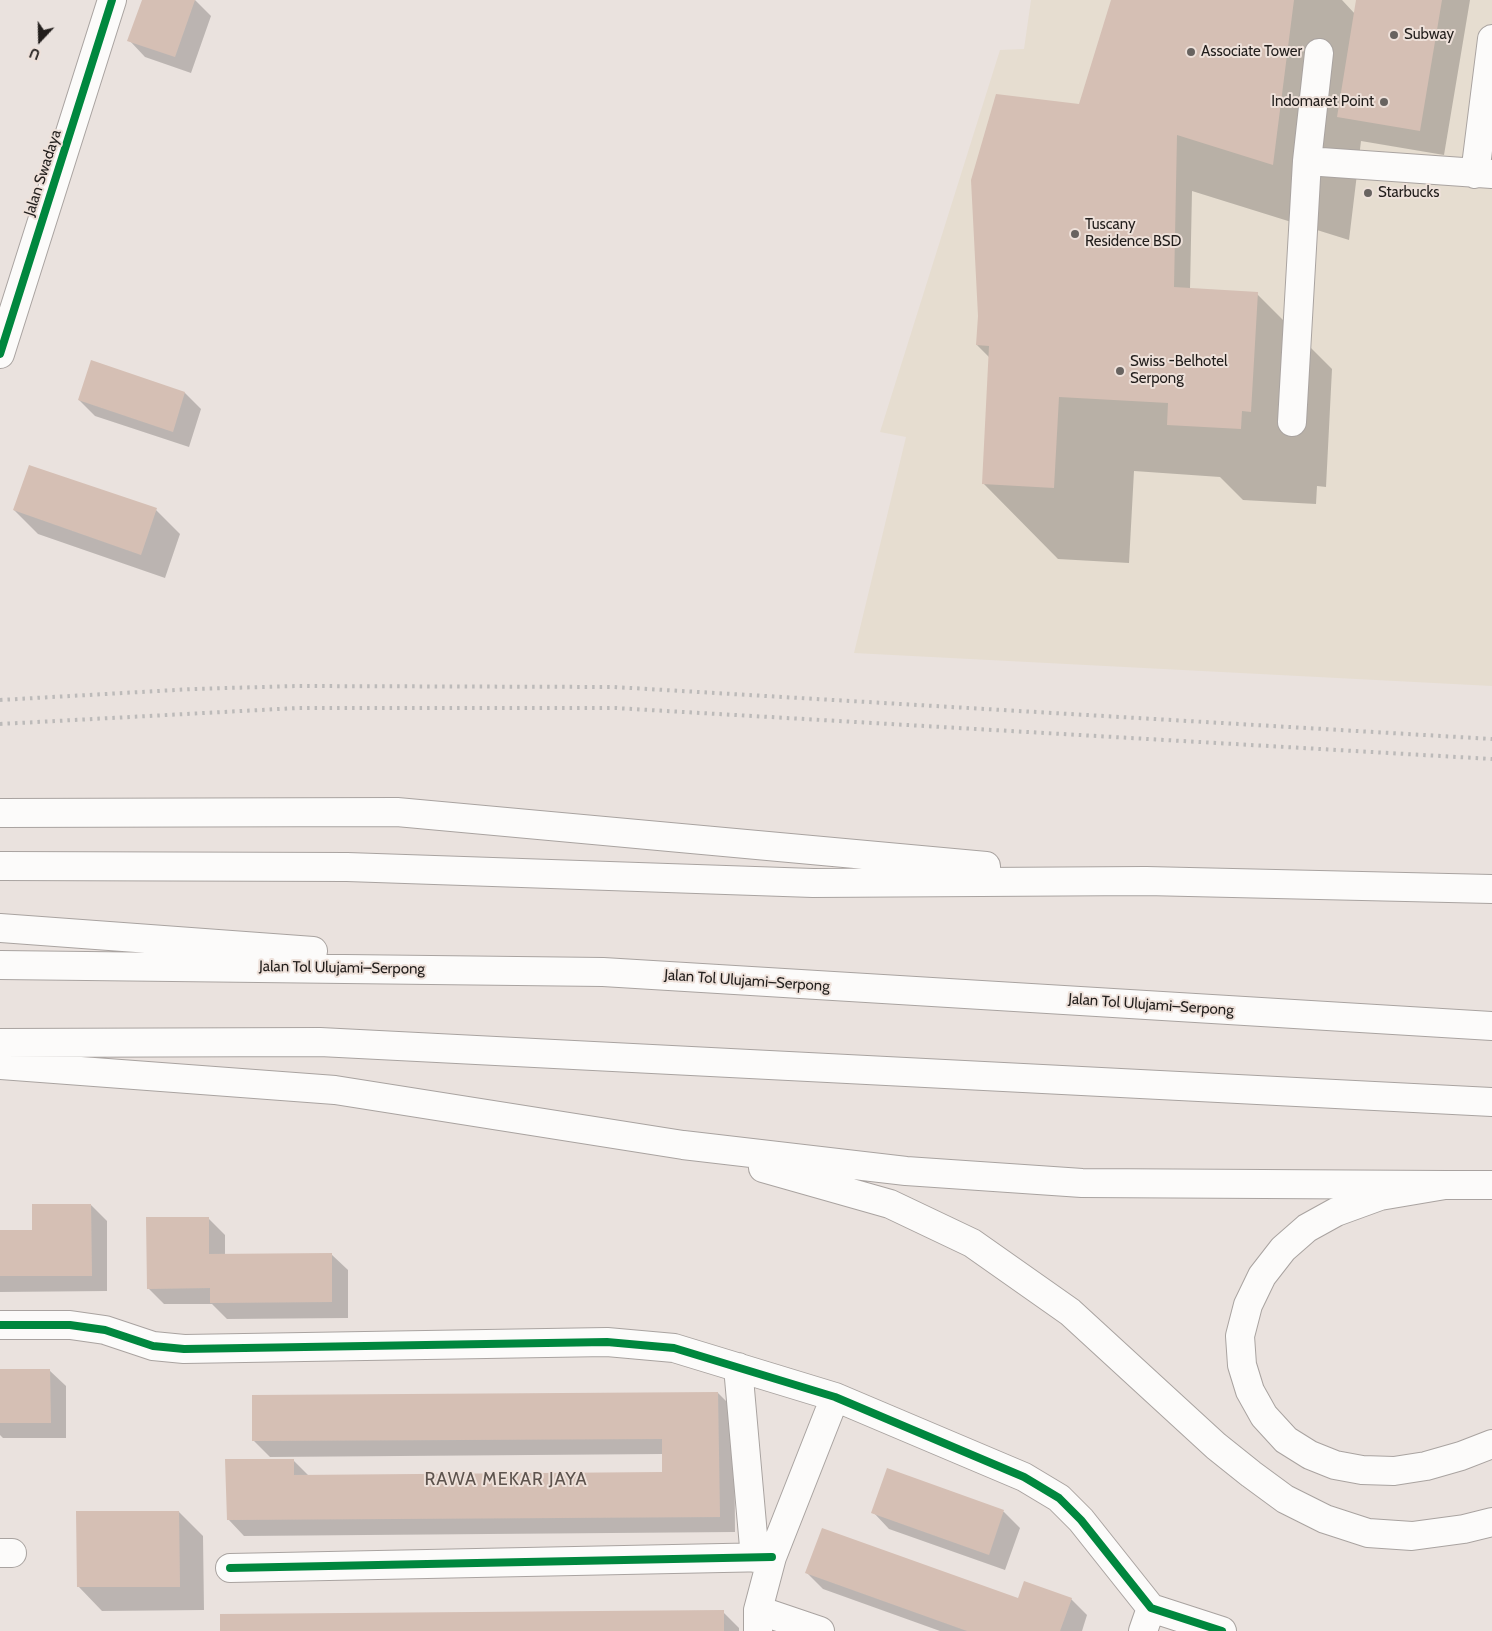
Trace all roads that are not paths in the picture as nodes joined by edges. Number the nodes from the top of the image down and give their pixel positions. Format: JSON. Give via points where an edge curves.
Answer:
{"nodes":[{"id":1,"x":112,"y":0,"type":"edge"},
{"id":2,"x":1492,"y":39,"type":"edge"},
{"id":3,"x":1319,"y":53,"type":"dead end"},
{"id":4,"x":1307,"y":161,"type":"junction"},
{"id":5,"x":1484,"y":174,"type":"edge"},
{"id":6,"x":0,"y":354,"type":"edge"},
{"id":7,"x":1292,"y":422,"type":"dead end"},
{"id":8,"x":0,"y":813,"type":"edge"},
{"id":9,"x":0,"y":866,"type":"edge"},
{"id":10,"x":1146,"y":881,"type":"junction"},
{"id":11,"x":1492,"y":889,"type":"edge"},
{"id":12,"x":0,"y":928,"type":"edge"},
{"id":13,"x":0,"y":964,"type":"edge"},
{"id":14,"x":603,"y":972,"type":"junction"},
{"id":15,"x":1492,"y":1026,"type":"edge"},
{"id":16,"x":0,"y":1043,"type":"edge"},
{"id":17,"x":0,"y":1065,"type":"edge"},
{"id":18,"x":1492,"y":1102,"type":"edge"},
{"id":19,"x":684,"y":1145,"type":"junction"},
{"id":20,"x":1445,"y":1185,"type":"junction"},
{"id":21,"x":1492,"y":1185,"type":"edge"},
{"id":22,"x":0,"y":1325,"type":"edge"},
{"id":23,"x":738,"y":1367,"type":"junction"},
{"id":24,"x":835,"y":1397,"type":"junction"},
{"id":25,"x":1492,"y":1444,"type":"edge"},
{"id":26,"x":1492,"y":1522,"type":"edge"},
{"id":27,"x":764,"y":1557,"type":"junction"},
{"id":28,"x":230,"y":1568,"type":"dead end"},
{"id":29,"x":1147,"y":1619,"type":"edge"},
{"id":30,"x":758,"y":1620,"type":"edge"},
{"id":31,"x":820,"y":1631,"type":"edge"},
{"id":32,"x":1222,"y":1631,"type":"edge"}],
"edges":[{"from":1,"to":6,"type":"main road","name":"Jalan Swadaya"},
{"from":2,"to":5,"type":"main road"},
{"from":3,"to":4,"type":"main road"},
{"from":4,"to":5,"type":"main road"},
{"from":4,"to":7,"type":"main road"},
{"from":8,"to":10,"type":"main road","via":[[397,812]]},
{"from":9,"to":10,"type":"main road","via":[[346,867],[813,883]]},
{"from":10,"to":11,"type":"main road"},
{"from":12,"to":14,"type":"main road"},
{"from":13,"to":14,"type":"main road","name":"Jalan Tol Ulujami–Serpong"},
{"from":14,"to":15,"type":"main road","name":"Jalan Tol Ulujami–Serpong"},
{"from":16,"to":18,"type":"main road","via":[[320,1042]]},
{"from":17,"to":19,"type":"main road","via":[[336,1090]]},
{"from":19,"to":20,"type":"main road","via":[[906,1171],[1082,1182]]},
{"from":19,"to":26,"type":"main road","via":[[890,1204],[972,1244],[1070,1312],[1251,1474],[1285,1499],[1324,1519],[1368,1533],[1412,1536]]},
{"from":20,"to":21,"type":"main road"},
{"from":20,"to":25,"type":"main road","via":[[1380,1196],[1336,1212],[1307,1228],[1283,1249],[1262,1276],[1248,1305],[1240,1336],[1242,1365],[1250,1391],[1264,1416],[1286,1440],[1335,1465],[1394,1471],[1426,1466]]},
{"from":22,"to":23,"type":"main road","via":[[70,1325],[105,1330],[153,1346],[184,1349],[607,1342],[674,1348]]},
{"from":23,"to":24,"type":"main road"},
{"from":23,"to":27,"type":"main road"},
{"from":24,"to":27,"type":"main road"},
{"from":24,"to":29,"type":"main road","via":[[1024,1478],[1059,1498],[1081,1520]]},
{"from":27,"to":28,"type":"main road"},
{"from":27,"to":30,"type":"main road"},
{"from":29,"to":32,"type":"main road"},
{"from":30,"to":31,"type":"main road"}]}
